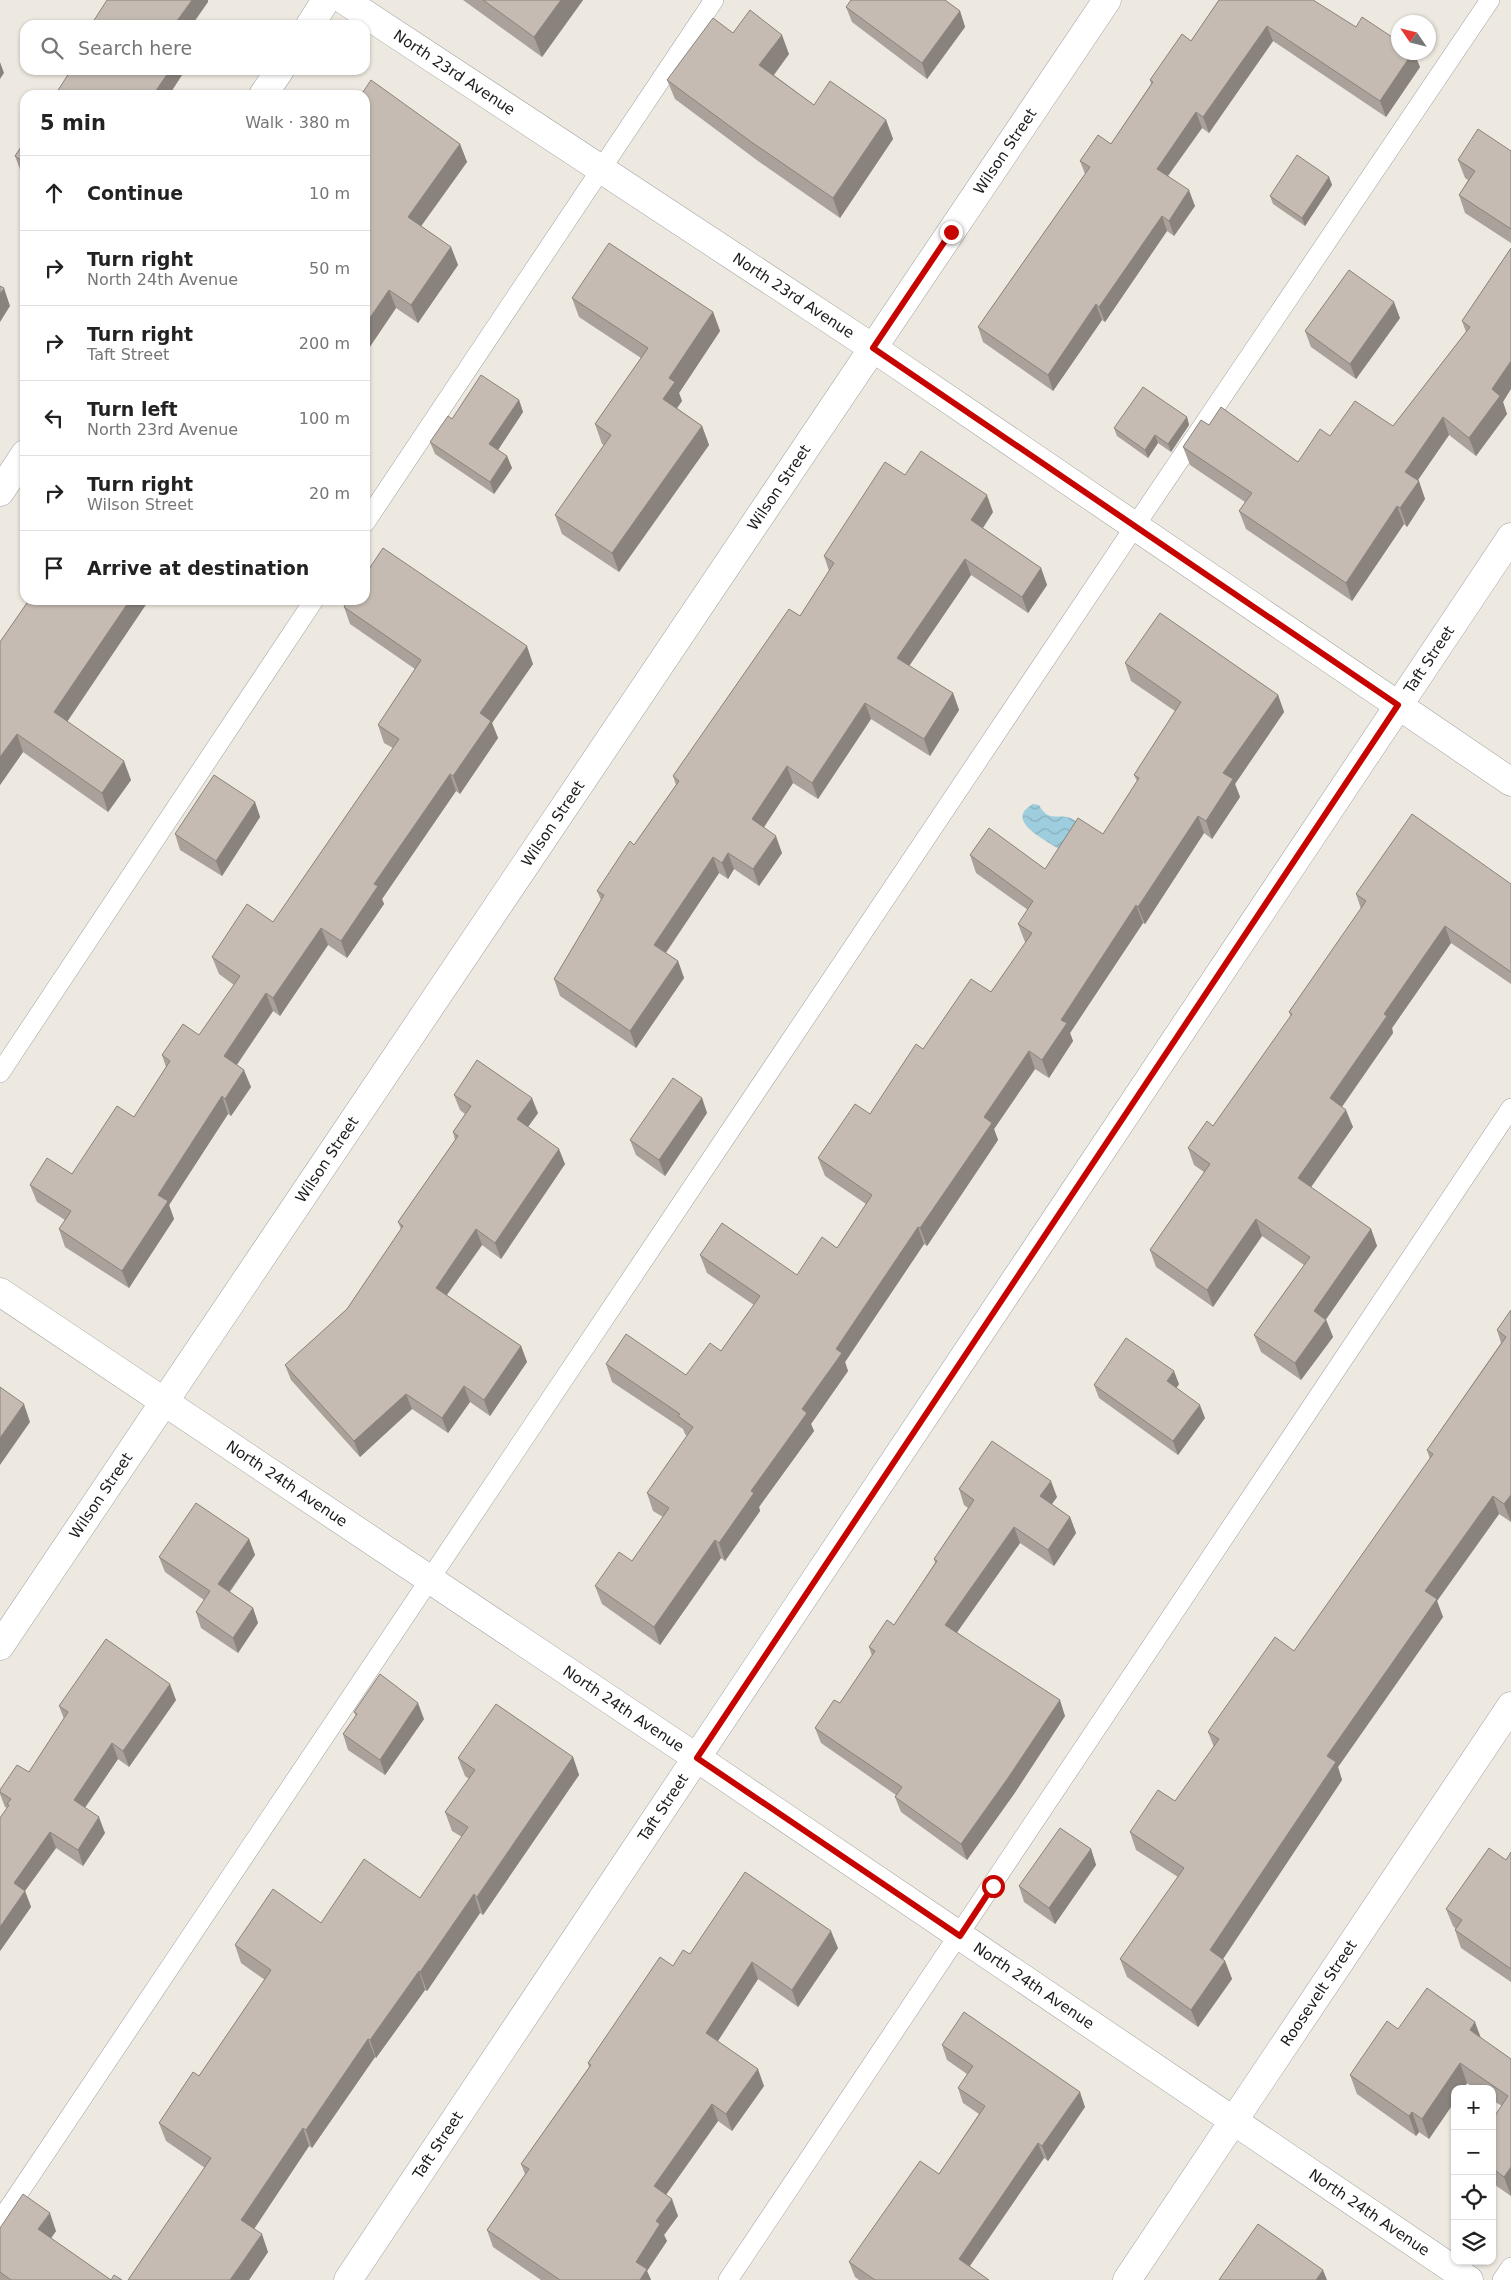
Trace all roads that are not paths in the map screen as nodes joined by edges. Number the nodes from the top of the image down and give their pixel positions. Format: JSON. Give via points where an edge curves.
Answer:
{"nodes":[{"id":1,"x":326,"y":0,"type":"edge"},
{"id":2,"x":344,"y":0,"type":"edge"},
{"id":3,"x":714,"y":0,"type":"edge"},
{"id":4,"x":1107,"y":0,"type":"edge"},
{"id":5,"x":1490,"y":0,"type":"edge"},
{"id":6,"x":313,"y":20,"type":"edge"},
{"id":7,"x":277,"y":75,"type":"edge"},
{"id":8,"x":266,"y":90,"type":"edge"},
{"id":9,"x":601,"y":168,"type":"junction"},
{"id":10,"x":873,"y":348,"type":"junction"},
{"id":11,"x":20,"y":462,"type":"edge"},
{"id":12,"x":0,"y":492,"type":"edge"},
{"id":13,"x":370,"y":515,"type":"edge"},
{"id":14,"x":1135,"y":526,"type":"junction"},
{"id":15,"x":1511,"y":537,"type":"edge"},
{"id":16,"x":311,"y":605,"type":"edge"},
{"id":17,"x":1398,"y":705,"type":"junction"},
{"id":18,"x":1511,"y":782,"type":"edge"},
{"id":19,"x":0,"y":1073,"type":"edge"},
{"id":20,"x":1511,"y":1108,"type":"edge"},
{"id":21,"x":0,"y":1292,"type":"edge"},
{"id":22,"x":163,"y":1403,"type":"junction"},
{"id":23,"x":430,"y":1580,"type":"junction"},
{"id":24,"x":0,"y":1646,"type":"edge"},
{"id":25,"x":1511,"y":1706,"type":"edge"},
{"id":26,"x":697,"y":1758,"type":"junction"},
{"id":27,"x":960,"y":1936,"type":"junction"},
{"id":28,"x":1234,"y":2122,"type":"junction"},
{"id":29,"x":0,"y":2221,"type":"edge"},
{"id":30,"x":1511,"y":2267,"type":"edge"},
{"id":31,"x":348,"y":2280,"type":"edge"},
{"id":32,"x":728,"y":2280,"type":"edge"},
{"id":33,"x":1127,"y":2280,"type":"edge"},
{"id":34,"x":1469,"y":2280,"type":"edge"},
{"id":35,"x":1502,"y":2280,"type":"edge"}],
"edges":[{"from":1,"to":6,"type":"street"},
{"from":2,"to":9,"type":"street","name":"North 23rd Avenue"},
{"from":3,"to":9,"type":"lane"},
{"from":4,"to":10,"type":"street","name":"Wilson Street"},
{"from":5,"to":14,"type":"lane"},
{"from":7,"to":8,"type":"street"},
{"from":9,"to":10,"type":"street","name":"North 23rd Avenue"},
{"from":9,"to":13,"type":"lane"},
{"from":10,"to":14,"type":"street","name":"North 23rd Avenue"},
{"from":10,"to":22,"type":"street","name":"Wilson Street"},
{"from":11,"to":12,"type":"street"},
{"from":14,"to":17,"type":"street","name":"North 23rd Avenue"},
{"from":14,"to":23,"type":"lane"},
{"from":15,"to":17,"type":"street","name":"Taft Street"},
{"from":16,"to":19,"type":"lane"},
{"from":17,"to":18,"type":"street","name":"North 23rd Avenue"},
{"from":17,"to":26,"type":"street","name":"Taft Street"},
{"from":20,"to":27,"type":"lane"},
{"from":21,"to":22,"type":"street","name":"North 24th Avenue"},
{"from":22,"to":23,"type":"street","name":"North 24th Avenue"},
{"from":22,"to":24,"type":"street","name":"Wilson Street"},
{"from":23,"to":26,"type":"street","name":"North 24th Avenue"},
{"from":23,"to":29,"type":"lane"},
{"from":25,"to":28,"type":"street","name":"Roosevelt Street"},
{"from":26,"to":27,"type":"street","name":"North 24th Avenue"},
{"from":26,"to":31,"type":"street","name":"Taft Street"},
{"from":27,"to":28,"type":"street","name":"North 24th Avenue"},
{"from":27,"to":32,"type":"lane"},
{"from":28,"to":33,"type":"street","name":"Roosevelt Street"},
{"from":28,"to":34,"type":"street","name":"North 24th Avenue"},
{"from":30,"to":35,"type":"lane"}]}
